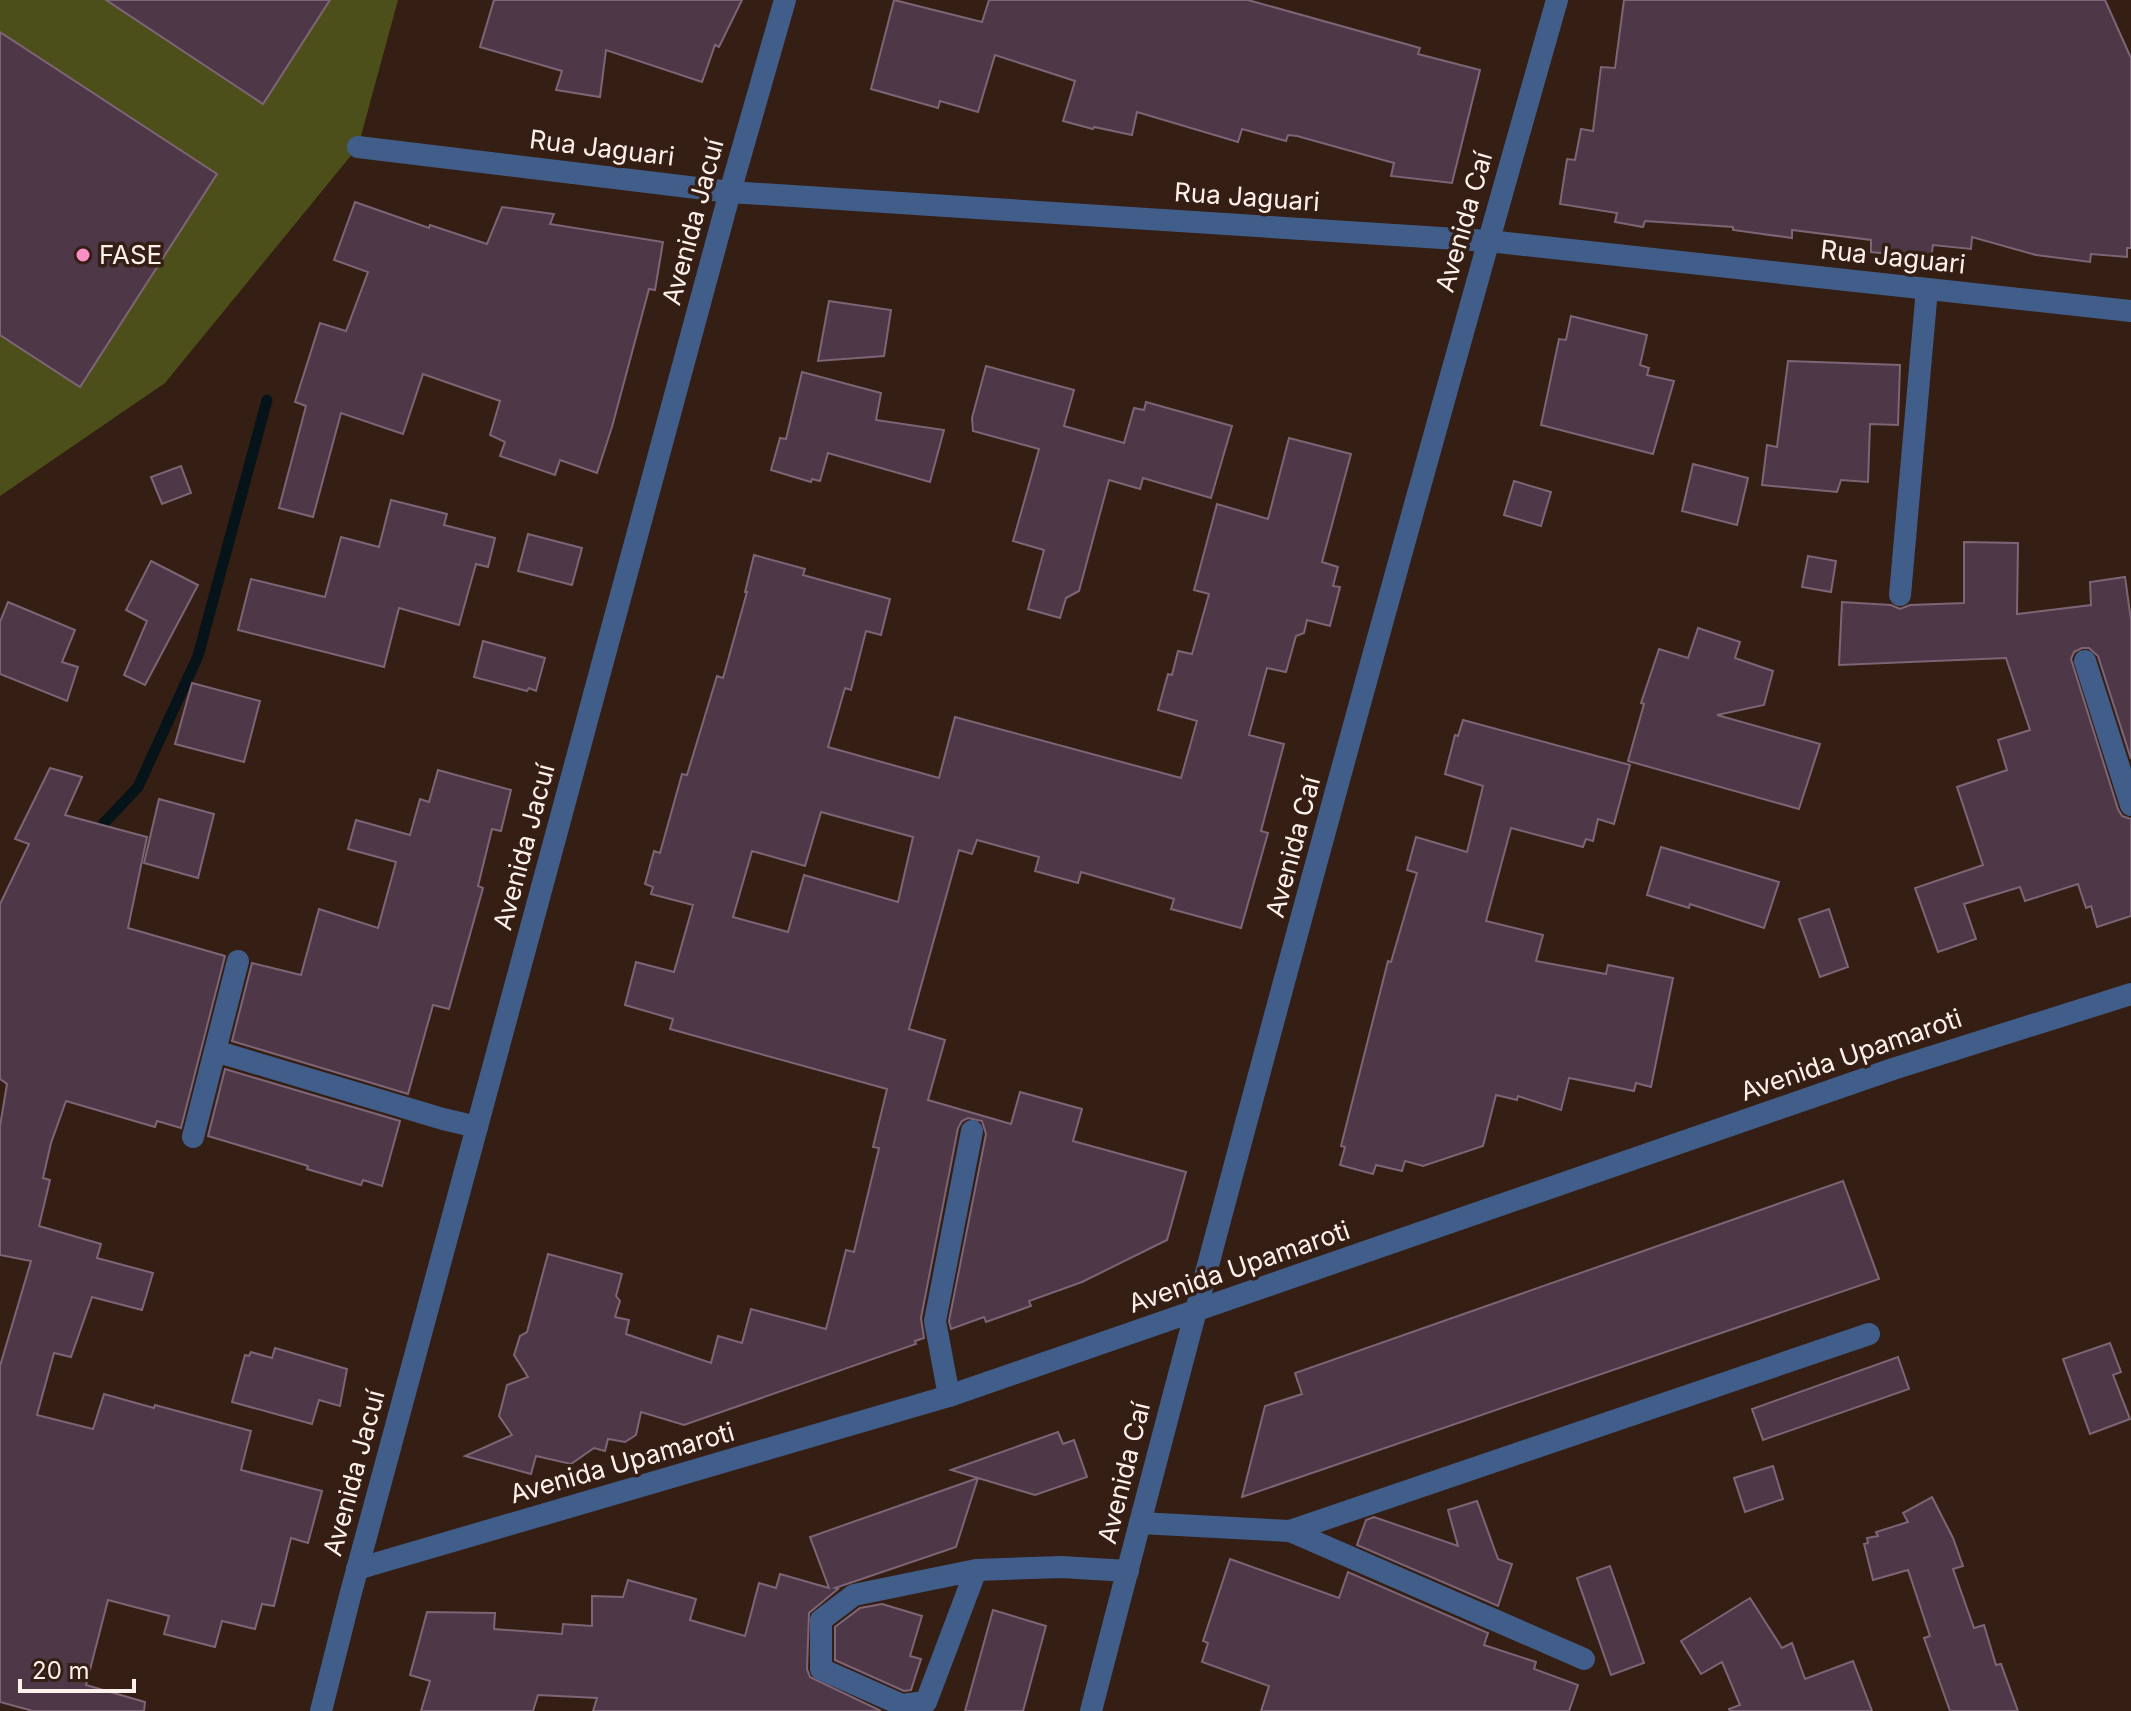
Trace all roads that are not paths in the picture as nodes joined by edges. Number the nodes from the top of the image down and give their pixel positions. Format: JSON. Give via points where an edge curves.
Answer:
{"nodes":[{"id":1,"x":785,"y":0,"type":"edge"},
{"id":2,"x":1557,"y":0,"type":"edge"},
{"id":3,"x":358,"y":147,"type":"dead end"},
{"id":4,"x":730,"y":192,"type":"junction"},
{"id":5,"x":1488,"y":241,"type":"junction"},
{"id":6,"x":1927,"y":289,"type":"junction"},
{"id":7,"x":2131,"y":311,"type":"edge"},
{"id":8,"x":1900,"y":595,"type":"dead end"},
{"id":9,"x":2085,"y":661,"type":"dead end"},
{"id":10,"x":2131,"y":805,"type":"edge"},
{"id":11,"x":238,"y":961,"type":"dead end"},
{"id":12,"x":2131,"y":994,"type":"edge"},
{"id":13,"x":215,"y":1051,"type":"junction"},
{"id":14,"x":477,"y":1127,"type":"junction"},
{"id":15,"x":972,"y":1131,"type":"dead end"},
{"id":16,"x":193,"y":1137,"type":"dead end"},
{"id":17,"x":1194,"y":1312,"type":"junction"},
{"id":18,"x":1869,"y":1334,"type":"dead end"},
{"id":19,"x":949,"y":1396,"type":"junction"},
{"id":20,"x":1140,"y":1523,"type":"junction"},
{"id":21,"x":1290,"y":1531,"type":"junction"},
{"id":22,"x":357,"y":1569,"type":"junction"},
{"id":23,"x":976,"y":1570,"type":"junction"},
{"id":24,"x":1128,"y":1571,"type":"junction"},
{"id":25,"x":1584,"y":1659,"type":"dead end"},
{"id":26,"x":321,"y":1711,"type":"edge"},
{"id":27,"x":1091,"y":1711,"type":"edge"}],
"edges":[{"from":1,"to":4,"type":"street","name":"Avenida Jacuí"},
{"from":2,"to":5,"type":"street","name":"Avenida Caí"},
{"from":3,"to":4,"type":"street","name":"Rua Jaguari"},
{"from":4,"to":5,"type":"street","name":"Rua Jaguari"},
{"from":4,"to":14,"type":"street","name":"Avenida Jacuí"},
{"from":5,"to":6,"type":"street","name":"Rua Jaguari"},
{"from":5,"to":17,"type":"street","name":"Avenida Caí"},
{"from":6,"to":7,"type":"street","name":"Rua Jaguari"},
{"from":6,"to":8,"type":"street"},
{"from":9,"to":10,"type":"street"},
{"from":11,"to":13,"type":"street"},
{"from":12,"to":17,"type":"street","name":"Avenida Upamaroti","via":[[1893,1069]]},
{"from":13,"to":14,"type":"street"},
{"from":13,"to":16,"type":"street"},
{"from":14,"to":22,"type":"street","name":"Avenida Jacuí"},
{"from":15,"to":19,"type":"street","via":[[935,1321]]},
{"from":17,"to":19,"type":"street","name":"Avenida Upamaroti"},
{"from":17,"to":20,"type":"street","name":"Avenida Caí"},
{"from":18,"to":21,"type":"street"},
{"from":19,"to":22,"type":"street","name":"Avenida Upamaroti"},
{"from":20,"to":21,"type":"street"},
{"from":20,"to":24,"type":"street","name":"Avenida Caí"},
{"from":21,"to":25,"type":"street"},
{"from":22,"to":26,"type":"street","name":"Avenida Jacuí"},
{"from":23,"to":23,"type":"street","via":[[854,1595],[821,1620],[821,1669],[902,1705],[926,1702]]},
{"from":23,"to":24,"type":"street"},
{"from":24,"to":27,"type":"street","name":"Avenida Caí"}]}
